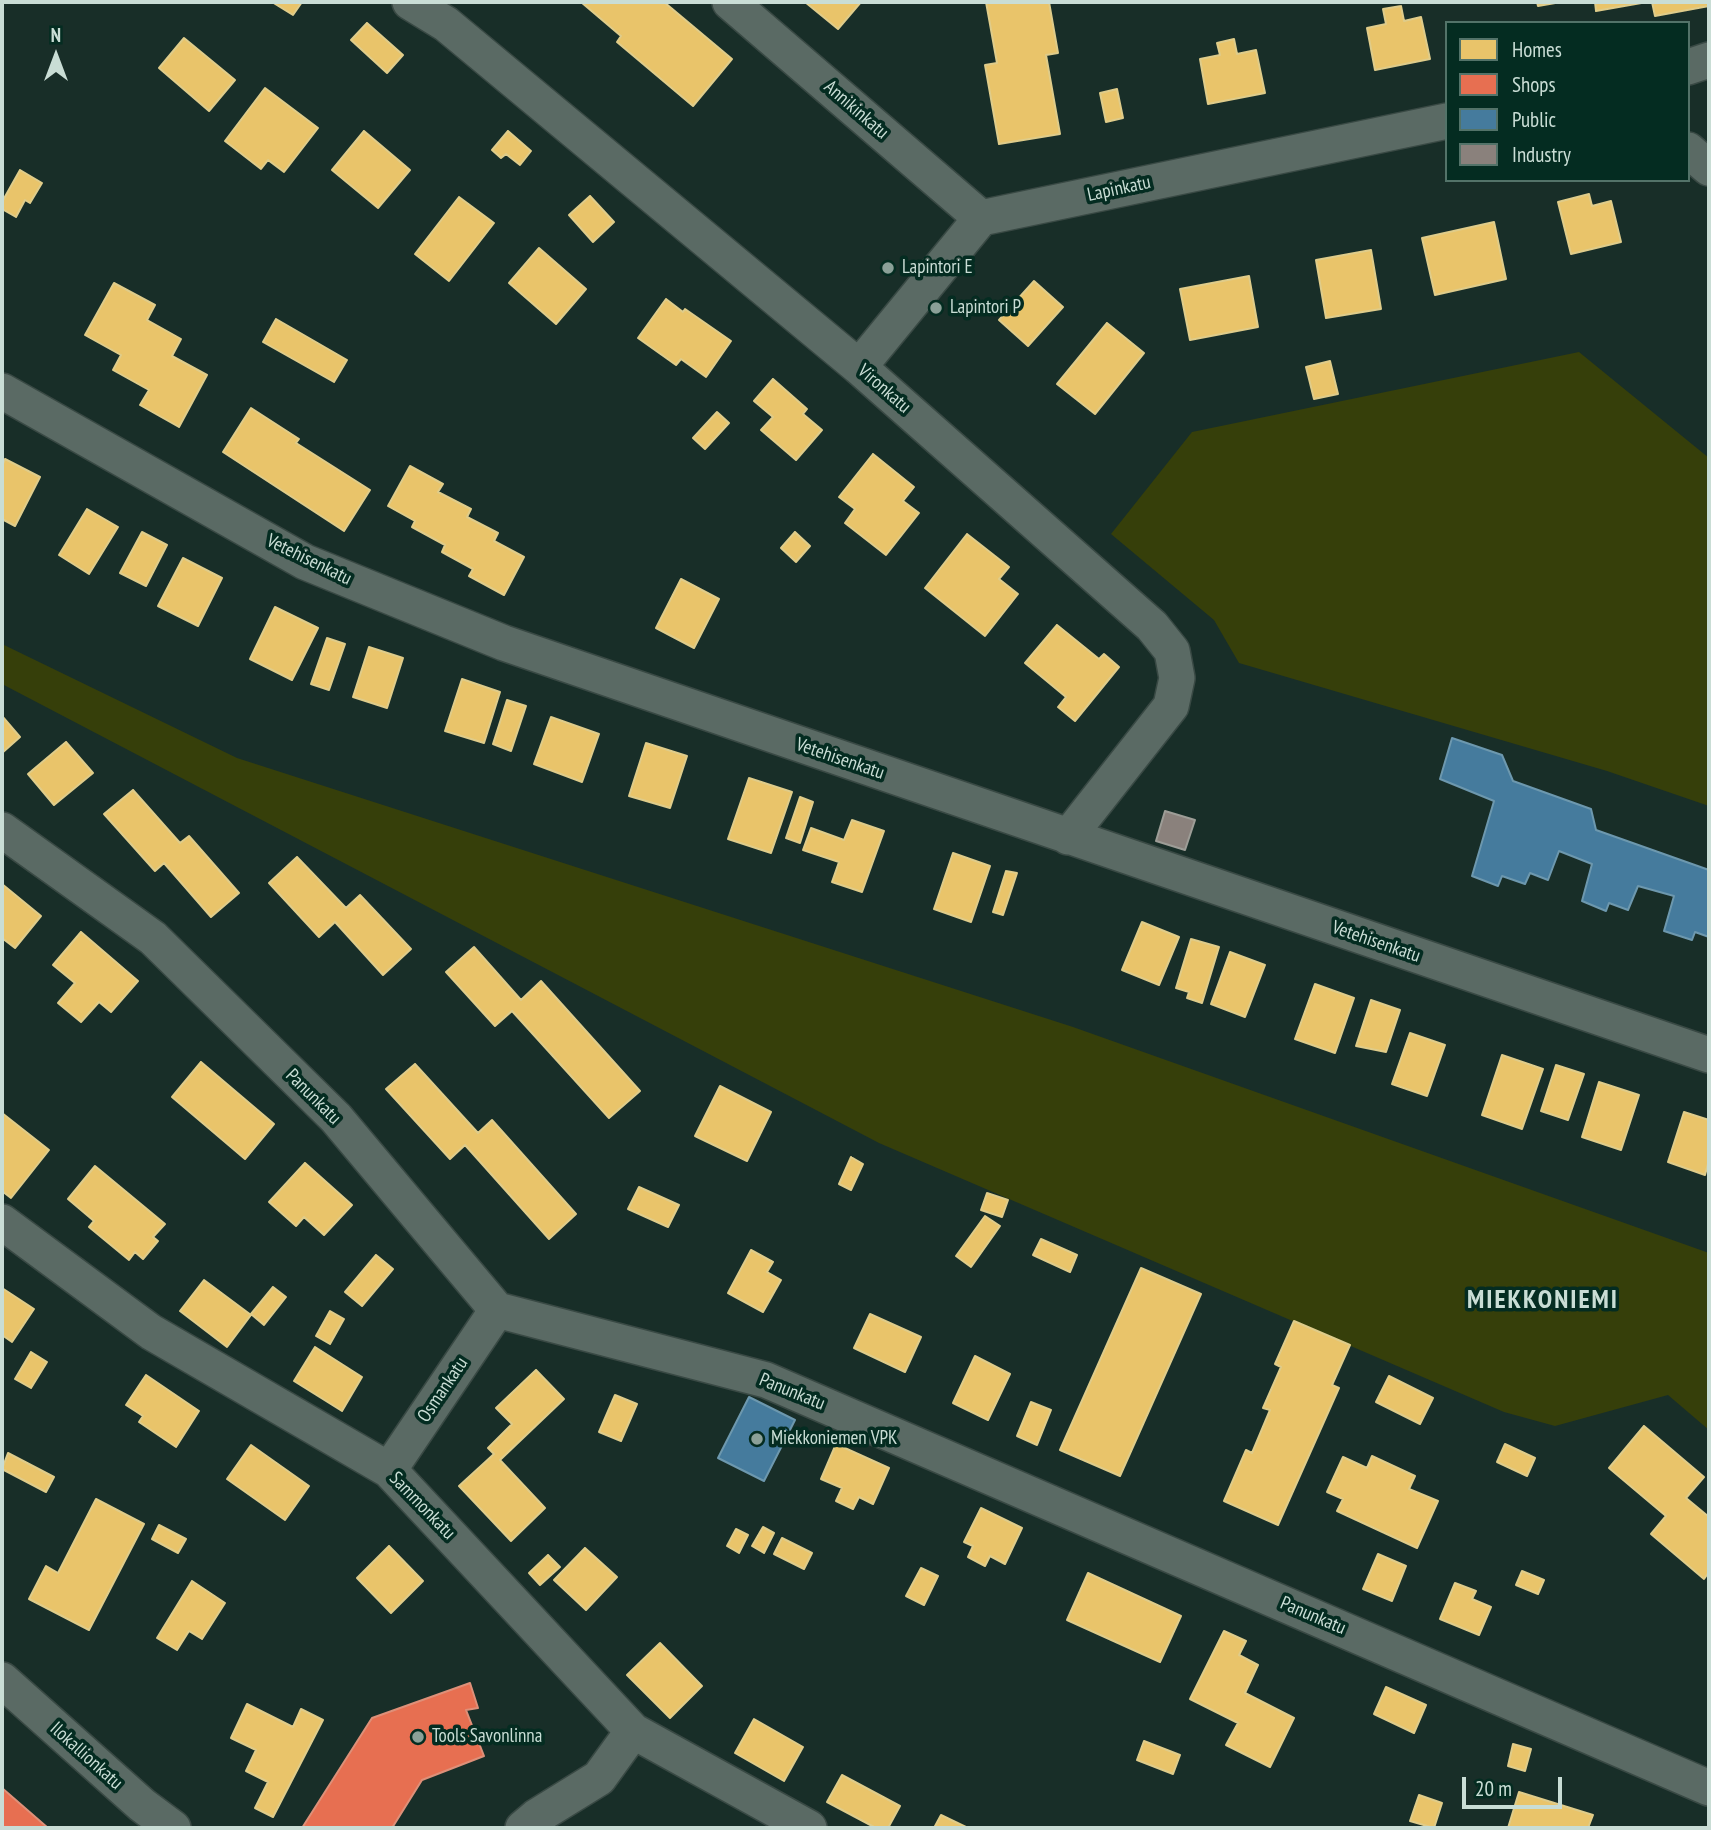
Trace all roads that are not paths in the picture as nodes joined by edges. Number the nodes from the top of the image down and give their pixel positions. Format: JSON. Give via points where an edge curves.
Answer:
{"nodes":[{"id":1,"x":410,"y":2,"type":"edge"},
{"id":2,"x":730,"y":2,"type":"edge"},
{"id":3,"x":1709,"y":60,"type":"edge"},
{"id":4,"x":1690,"y":66,"type":"edge"},
{"id":5,"x":1445,"y":121,"type":"edge"},
{"id":6,"x":1690,"y":152,"type":"edge"},
{"id":7,"x":1709,"y":168,"type":"edge"},
{"id":8,"x":981,"y":218,"type":"junction"},
{"id":9,"x":859,"y":367,"type":"junction"},
{"id":10,"x":2,"y":391,"type":"edge"},
{"id":11,"x":2,"y":830,"type":"edge"},
{"id":12,"x":1068,"y":837,"type":"junction"},
{"id":13,"x":1709,"y":1055,"type":"edge"},
{"id":14,"x":2,"y":1222,"type":"edge"},
{"id":15,"x":497,"y":1310,"type":"junction"},
{"id":16,"x":389,"y":1470,"type":"junction"},
{"id":17,"x":2,"y":1680,"type":"edge"},
{"id":18,"x":633,"y":1731,"type":"junction"},
{"id":19,"x":1709,"y":1788,"type":"edge"},
{"id":20,"x":173,"y":1828,"type":"edge"},
{"id":21,"x":523,"y":1828,"type":"edge"},
{"id":22,"x":809,"y":1828,"type":"edge"}],
"edges":[{"from":1,"to":9,"type":"street","name":"Vironkatu","via":[[446,24]]},
{"from":2,"to":8,"type":"street","name":"Annikinkatu"},
{"from":3,"to":4,"type":"street"},
{"from":5,"to":8,"type":"street","name":"Lapinkatu"},
{"from":6,"to":7,"type":"street"},
{"from":8,"to":9,"type":"street"},
{"from":9,"to":12,"type":"street","name":"Vironkatu","via":[[1153,626],[1172,651],[1177,678],[1171,706]]},
{"from":10,"to":12,"type":"street","name":"Vetehisenkatu","via":[[305,562],[504,643]]},
{"from":11,"to":15,"type":"street","name":"Panunkatu","via":[[153,939],[336,1118]]},
{"from":12,"to":13,"type":"street","name":"Vetehisenkatu"},
{"from":14,"to":16,"type":"street","name":"Sammonkatu","via":[[151,1332]]},
{"from":15,"to":16,"type":"street","name":"Osmankatu"},
{"from":15,"to":19,"type":"street","name":"Panunkatu","via":[[766,1380]]},
{"from":16,"to":18,"type":"street","name":"Sammonkatu"},
{"from":17,"to":20,"type":"street","name":"Ilokallionkatu"},
{"from":18,"to":21,"type":"street","via":[[599,1778]]},
{"from":18,"to":22,"type":"street","name":"Sammonkatu"}]}
